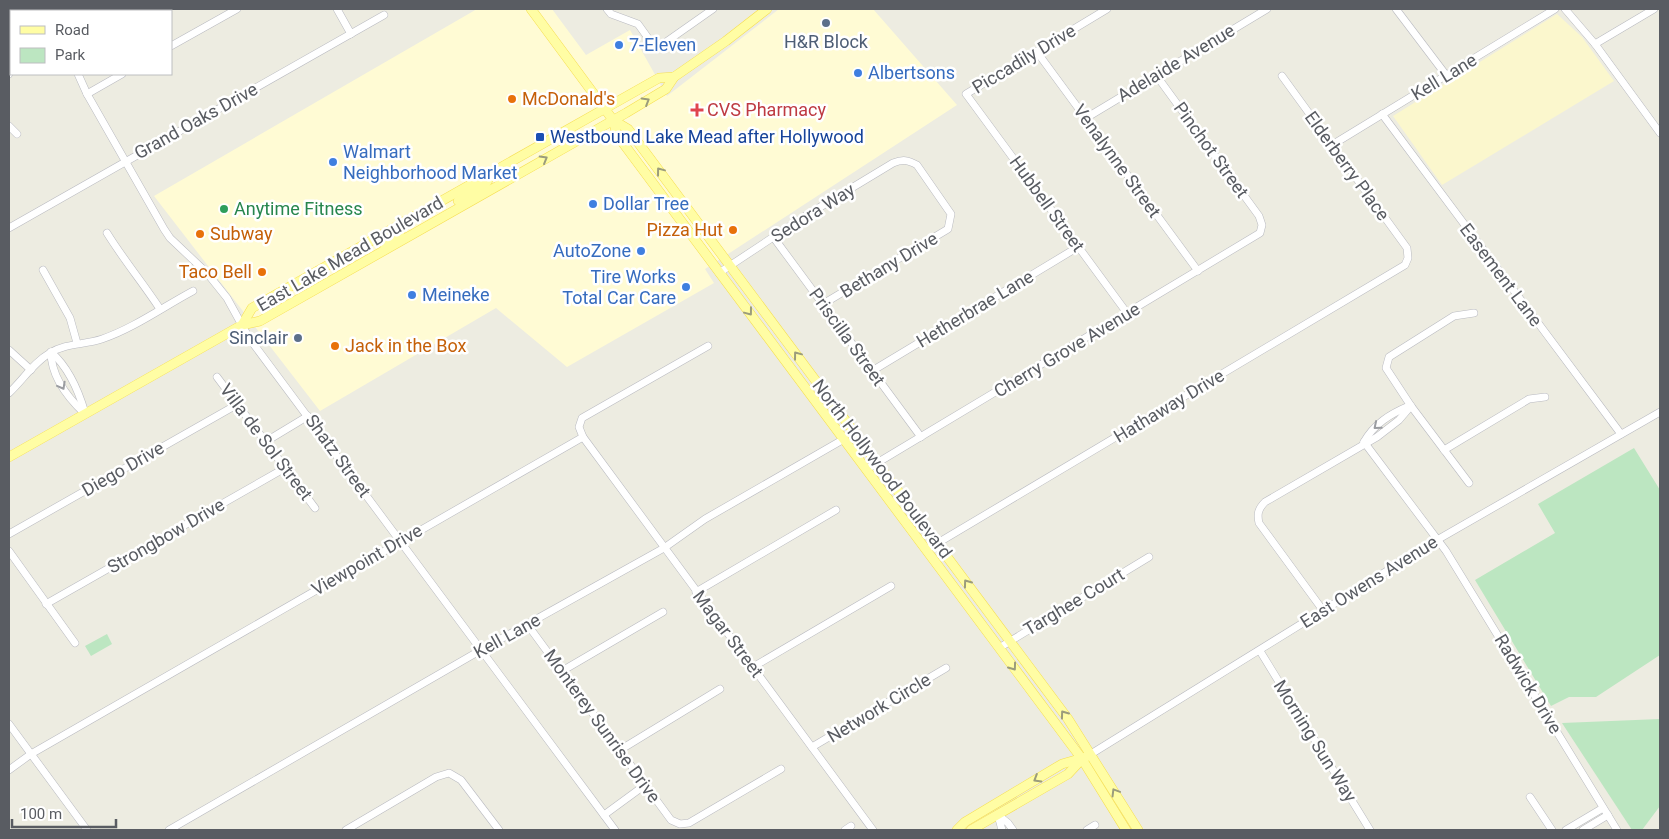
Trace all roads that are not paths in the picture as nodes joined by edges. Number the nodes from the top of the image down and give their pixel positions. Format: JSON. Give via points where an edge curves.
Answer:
{"nodes":[{"id":1,"x":237,"y":9,"type":"edge"},
{"id":2,"x":337,"y":9,"type":"edge"},
{"id":3,"x":531,"y":9,"type":"edge"},
{"id":4,"x":607,"y":9,"type":"edge"},
{"id":5,"x":713,"y":9,"type":"edge"},
{"id":6,"x":767,"y":9,"type":"edge"},
{"id":7,"x":1107,"y":9,"type":"edge"},
{"id":8,"x":1267,"y":9,"type":"edge"},
{"id":9,"x":1396,"y":9,"type":"edge"},
{"id":10,"x":1555,"y":9,"type":"edge"},
{"id":11,"x":1566,"y":9,"type":"edge"},
{"id":12,"x":1654,"y":9,"type":"edge"},
{"id":13,"x":384,"y":15,"type":"dead end"},
{"id":14,"x":351,"y":34,"type":"junction"},
{"id":15,"x":1595,"y":44,"type":"junction"},
{"id":16,"x":172,"y":45,"type":"edge"},
{"id":17,"x":1037,"y":52,"type":"junction"},
{"id":18,"x":78,"y":75,"type":"edge"},
{"id":19,"x":120,"y":75,"type":"edge"},
{"id":20,"x":1156,"y":75,"type":"junction"},
{"id":21,"x":1446,"y":75,"type":"junction"},
{"id":22,"x":1282,"y":76,"type":"dead end"},
{"id":23,"x":674,"y":77,"type":"junction"},
{"id":24,"x":87,"y":94,"type":"junction"},
{"id":25,"x":966,"y":94,"type":"joint"},
{"id":26,"x":605,"y":109,"type":"junction"},
{"id":27,"x":1382,"y":114,"type":"junction"},
{"id":28,"x":1086,"y":118,"type":"junction"},
{"id":29,"x":613,"y":120,"type":"junction"},
{"id":30,"x":1658,"y":124,"type":"edge"},
{"id":31,"x":9,"y":126,"type":"edge"},
{"id":32,"x":1660,"y":133,"type":"edge"},
{"id":33,"x":17,"y":134,"type":"dead end"},
{"id":34,"x":1332,"y":145,"type":"junction"},
{"id":35,"x":910,"y":161,"type":"joint"},
{"id":36,"x":125,"y":162,"type":"junction"},
{"id":37,"x":493,"y":172,"type":"junction"},
{"id":38,"x":680,"y":199,"type":"junction"},
{"id":39,"x":670,"y":207,"type":"junction"},
{"id":40,"x":449,"y":213,"type":"junction"},
{"id":41,"x":405,"y":222,"type":"junction"},
{"id":42,"x":1262,"y":225,"type":"joint"},
{"id":43,"x":9,"y":228,"type":"edge"},
{"id":44,"x":107,"y":233,"type":"dead end"},
{"id":45,"x":774,"y":238,"type":"junction"},
{"id":46,"x":1078,"y":246,"type":"junction"},
{"id":47,"x":386,"y":249,"type":"junction"},
{"id":48,"x":1408,"y":258,"type":"joint"},
{"id":49,"x":731,"y":266,"type":"junction"},
{"id":50,"x":43,"y":270,"type":"dead end"},
{"id":51,"x":1198,"y":271,"type":"junction"},
{"id":52,"x":719,"y":273,"type":"junction"},
{"id":53,"x":194,"y":290,"type":"dead end"},
{"id":54,"x":823,"y":304,"type":"junction"},
{"id":55,"x":160,"y":309,"type":"junction"},
{"id":56,"x":1474,"y":313,"type":"dead end"},
{"id":57,"x":1127,"y":314,"type":"junction"},
{"id":58,"x":242,"y":325,"type":"junction"},
{"id":59,"x":77,"y":343,"type":"junction"},
{"id":60,"x":708,"y":346,"type":"dead end"},
{"id":61,"x":9,"y":350,"type":"edge"},
{"id":62,"x":51,"y":352,"type":"junction"},
{"id":63,"x":31,"y":370,"type":"junction"},
{"id":64,"x":872,"y":371,"type":"junction"},
{"id":65,"x":218,"y":377,"type":"dead end"},
{"id":66,"x":9,"y":393,"type":"edge"},
{"id":67,"x":1545,"y":397,"type":"dead end"},
{"id":68,"x":238,"y":404,"type":"junction"},
{"id":69,"x":1411,"y":406,"type":"junction"},
{"id":70,"x":1660,"y":412,"type":"edge"},
{"id":71,"x":85,"y":414,"type":"junction"},
{"id":72,"x":308,"y":416,"type":"junction"},
{"id":73,"x":1621,"y":434,"type":"junction"},
{"id":74,"x":583,"y":437,"type":"junction"},
{"id":75,"x":921,"y":437,"type":"junction"},
{"id":76,"x":844,"y":439,"type":"junction"},
{"id":77,"x":266,"y":442,"type":"junction"},
{"id":78,"x":1364,"y":442,"type":"junction"},
{"id":79,"x":1444,"y":450,"type":"junction"},
{"id":80,"x":9,"y":457,"type":"edge"},
{"id":81,"x":878,"y":463,"type":"junction"},
{"id":82,"x":285,"y":468,"type":"junction"},
{"id":83,"x":866,"y":469,"type":"junction"},
{"id":84,"x":1468,"y":483,"type":"dead end"},
{"id":85,"x":315,"y":508,"type":"dead end"},
{"id":86,"x":836,"y":510,"type":"dead end"},
{"id":87,"x":9,"y":534,"type":"edge"},
{"id":88,"x":400,"y":540,"type":"junction"},
{"id":89,"x":1437,"y":540,"type":"junction"},
{"id":90,"x":937,"y":544,"type":"junction"},
{"id":91,"x":664,"y":548,"type":"junction"},
{"id":92,"x":926,"y":550,"type":"junction"},
{"id":93,"x":9,"y":551,"type":"edge"},
{"id":94,"x":1150,"y":556,"type":"dead end"},
{"id":95,"x":891,"y":586,"type":"dead end"},
{"id":96,"x":696,"y":592,"type":"junction"},
{"id":97,"x":46,"y":604,"type":"junction"},
{"id":98,"x":1322,"y":609,"type":"junction"},
{"id":99,"x":663,"y":612,"type":"dead end"},
{"id":100,"x":527,"y":624,"type":"junction"},
{"id":101,"x":1010,"y":641,"type":"junction"},
{"id":102,"x":75,"y":643,"type":"dead end"},
{"id":103,"x":999,"y":648,"type":"junction"},
{"id":104,"x":481,"y":650,"type":"junction"},
{"id":105,"x":1260,"y":651,"type":"junction"},
{"id":106,"x":753,"y":667,"type":"junction"},
{"id":107,"x":946,"y":668,"type":"dead end"},
{"id":108,"x":562,"y":671,"type":"junction"},
{"id":109,"x":720,"y":689,"type":"dead end"},
{"id":110,"x":9,"y":724,"type":"edge"},
{"id":111,"x":812,"y":747,"type":"junction"},
{"id":112,"x":620,"y":750,"type":"junction"},
{"id":113,"x":31,"y":754,"type":"junction"},
{"id":114,"x":1092,"y":754,"type":"junction"},
{"id":115,"x":1082,"y":759,"type":"junction"},
{"id":116,"x":780,"y":769,"type":"dead end"},
{"id":117,"x":9,"y":770,"type":"edge"},
{"id":118,"x":645,"y":785,"type":"junction"},
{"id":119,"x":1530,"y":796,"type":"dead end"},
{"id":120,"x":1603,"y":808,"type":"junction"},
{"id":121,"x":604,"y":815,"type":"junction"},
{"id":122,"x":998,"y":815,"type":"junction"},
{"id":123,"x":1608,"y":815,"type":"junction"},
{"id":124,"x":1095,"y":825,"type":"dead end"},
{"id":125,"x":87,"y":830,"type":"edge"},
{"id":126,"x":169,"y":830,"type":"edge"},
{"id":127,"x":346,"y":830,"type":"edge"},
{"id":128,"x":498,"y":830,"type":"edge"},
{"id":129,"x":615,"y":830,"type":"edge"},
{"id":130,"x":874,"y":830,"type":"edge"},
{"id":131,"x":957,"y":830,"type":"edge"},
{"id":132,"x":971,"y":830,"type":"edge"},
{"id":133,"x":1002,"y":830,"type":"edge"},
{"id":134,"x":1013,"y":830,"type":"edge"},
{"id":135,"x":1087,"y":830,"type":"edge"},
{"id":136,"x":1126,"y":830,"type":"edge"},
{"id":137,"x":1138,"y":830,"type":"edge"},
{"id":138,"x":1370,"y":830,"type":"edge"},
{"id":139,"x":1552,"y":830,"type":"edge"},
{"id":140,"x":1566,"y":830,"type":"edge"},
{"id":141,"x":1582,"y":830,"type":"edge"},
{"id":142,"x":1616,"y":830,"type":"edge"}],
"edges":[{"from":1,"to":16,"type":"street"},
{"from":2,"to":14,"type":"street"},
{"from":3,"to":26,"type":"main road","name":"North Hollywood Boulevard"},
{"from":4,"to":5,"type":"street","via":[[611,14],[638,24],[656,49]]},
{"from":6,"to":23,"type":"main road","name":"East Lake Mead Boulevard"},
{"from":7,"to":17,"type":"street","name":"Piccadily Drive"},
{"from":8,"to":20,"type":"street","name":"Adelaide Avenue"},
{"from":9,"to":21,"type":"street"},
{"from":10,"to":21,"type":"street","name":"Kell Lane"},
{"from":11,"to":15,"type":"street"},
{"from":12,"to":15,"type":"street"},
{"from":13,"to":14,"type":"street","name":"Grand Oaks Drive"},
{"from":14,"to":36,"type":"street","name":"Grand Oaks Drive"},
{"from":15,"to":30,"type":"street"},
{"from":17,"to":25,"type":"street","name":"Piccadily Drive"},
{"from":17,"to":28,"type":"street","name":"Venalynne Street"},
{"from":18,"to":24,"type":"street","name":"Shatz Street"},
{"from":19,"to":24,"type":"street"},
{"from":20,"to":28,"type":"street","name":"Adelaide Avenue"},
{"from":20,"to":42,"type":"street","name":"Pinchot Street","via":[[1259,216]]},
{"from":21,"to":27,"type":"street","name":"Kell Lane"},
{"from":22,"to":34,"type":"street","name":"Elderberry Place"},
{"from":23,"to":26,"type":"main road","name":"East Lake Mead Boulevard","via":[[659,78]]},
{"from":29,"to":23,"type":"main road","name":"East Lake Mead Boulevard","one_way":true,"via":[[666,89]]},
{"from":24,"to":36,"type":"street","name":"Shatz Street"},
{"from":25,"to":46,"type":"street","name":"Hubbell Street"},
{"from":26,"to":29,"type":"main road","name":"North Hollywood Boulevard"},
{"from":26,"to":37,"type":"main road","name":"East Lake Mead Boulevard"},
{"from":27,"to":34,"type":"street","name":"Kell Lane"},
{"from":27,"to":73,"type":"street","name":"Easement Lane"},
{"from":28,"to":51,"type":"street","name":"Venalynne Street"},
{"from":38,"to":29,"type":"main road","name":"North Hollywood Boulevard","one_way":true,"via":[[627,127]]},
{"from":29,"to":39,"type":"main road","name":"North Hollywood Boulevard","via":[[617,135]]},
{"from":40,"to":29,"type":"main road","name":"East Lake Mead Boulevard","one_way":true},
{"from":30,"to":32,"type":"street"},
{"from":31,"to":33,"type":"street"},
{"from":34,"to":48,"type":"street","name":"Elderberry Place","via":[[1408,248]]},
{"from":35,"to":45,"type":"street","name":"Sedora Way","via":[[893,163]]},
{"from":35,"to":54,"type":"street","name":"Bethany Drive","via":[[951,214],[948,229]]},
{"from":36,"to":43,"type":"street","name":"Grand Oaks Drive"},
{"from":36,"to":58,"type":"street","name":"Shatz Street","via":[[170,238],[207,273],[227,298]]},
{"from":37,"to":40,"type":"main road","via":[[485,185],[452,205]]},
{"from":37,"to":41,"type":"main road","name":"East Lake Mead Boulevard"},
{"from":38,"to":39,"type":"main road"},
{"from":38,"to":49,"type":"main road","name":"North Hollywood Boulevard"},
{"from":39,"to":52,"type":"main road","name":"North Hollywood Boulevard"},
{"from":40,"to":47,"type":"main road","name":"East Lake Mead Boulevard"},
{"from":41,"to":47,"type":"main road","via":[[399,234],[386,244]]},
{"from":41,"to":58,"type":"main road","name":"East Lake Mead Boulevard","via":[[252,308]]},
{"from":42,"to":51,"type":"street","name":"Cherry Grove Avenue","via":[[1260,233]]},
{"from":44,"to":55,"type":"street"},
{"from":45,"to":49,"type":"street","name":"Sedora Way"},
{"from":45,"to":54,"type":"street","name":"Priscilla Street"},
{"from":46,"to":57,"type":"street","name":"Hubbell Street"},
{"from":46,"to":64,"type":"street","name":"Hetherbrae Lane"},
{"from":47,"to":58,"type":"main road","name":"East Lake Mead Boulevard","via":[[260,321]]},
{"from":48,"to":90,"type":"street","name":"Hathaway Drive","via":[[1405,265]]},
{"from":49,"to":52,"type":"street","name":"Sedora Way"},
{"from":81,"to":49,"type":"main road","name":"North Hollywood Boulevard","one_way":true},
{"from":50,"to":59,"type":"street","via":[[70,318]]},
{"from":51,"to":57,"type":"street","name":"Cherry Grove Avenue"},
{"from":52,"to":76,"type":"main road","name":"North Hollywood Boulevard","one_way":true},
{"from":53,"to":55,"type":"street"},
{"from":54,"to":64,"type":"street","name":"Priscilla Street"},
{"from":55,"to":59,"type":"street","via":[[116,333]]},
{"from":56,"to":69,"type":"street","via":[[1454,316],[1389,358],[1386,368]]},
{"from":57,"to":75,"type":"street","name":"Cherry Grove Avenue"},
{"from":58,"to":71,"type":"main road","name":"East Lake Mead Boulevard"},
{"from":58,"to":72,"type":"street","name":"Shatz Street"},
{"from":59,"to":62,"type":"street"},
{"from":60,"to":74,"type":"street","via":[[582,418],[579,428]]},
{"from":61,"to":63,"type":"street"},
{"from":62,"to":63,"type":"street"},
{"from":62,"to":71,"type":"street","via":[[61,361],[80,396]]},
{"from":63,"to":66,"type":"street"},
{"from":64,"to":75,"type":"street","name":"Priscilla Street"},
{"from":65,"to":68,"type":"street","name":"Villa de Sol Street"},
{"from":67,"to":79,"type":"street","via":[[1529,399]]},
{"from":68,"to":77,"type":"street","name":"Villa de Sol Street"},
{"from":68,"to":87,"type":"street","name":"Diego Drive"},
{"from":69,"to":78,"type":"street","via":[[1377,437]]},
{"from":69,"to":79,"type":"street"},
{"from":70,"to":73,"type":"street","name":"East Owens Avenue"},
{"from":71,"to":80,"type":"main road","name":"East Lake Mead Boulevard"},
{"from":72,"to":77,"type":"street"},
{"from":72,"to":88,"type":"street","name":"Shatz Street"},
{"from":73,"to":89,"type":"street","name":"East Owens Avenue"},
{"from":74,"to":88,"type":"street","name":"Viewpoint Drive"},
{"from":74,"to":91,"type":"street","name":"Magar Street"},
{"from":75,"to":81,"type":"street","name":"Cherry Grove Avenue"},
{"from":76,"to":83,"type":"main road","name":"North Hollywood Boulevard"},
{"from":76,"to":91,"type":"street","name":"Kell Lane","via":[[705,519]]},
{"from":77,"to":82,"type":"street","name":"Villa de Sol Street"},
{"from":78,"to":89,"type":"street","name":"Radwick Drive"},
{"from":78,"to":98,"type":"street","via":[[1265,502],[1257,515],[1259,523]]},
{"from":79,"to":84,"type":"street"},
{"from":81,"to":83,"type":"street","name":"Cherry Grove Avenue"},
{"from":81,"to":90,"type":"main road","name":"North Hollywood Boulevard"},
{"from":82,"to":85,"type":"street","name":"Villa de Sol Street"},
{"from":82,"to":97,"type":"street","name":"Strongbow Drive"},
{"from":83,"to":92,"type":"main road","name":"North Hollywood Boulevard"},
{"from":86,"to":96,"type":"street"},
{"from":88,"to":104,"type":"street","name":"Shatz Street"},
{"from":88,"to":113,"type":"street","name":"Viewpoint Drive"},
{"from":89,"to":98,"type":"street","name":"East Owens Avenue"},
{"from":89,"to":120,"type":"street","name":"Radwick Drive"},
{"from":90,"to":92,"type":"street","name":"Hathaway Drive"},
{"from":101,"to":90,"type":"main road","name":"North Hollywood Boulevard","one_way":true},
{"from":91,"to":96,"type":"street","name":"Magar Street"},
{"from":91,"to":100,"type":"street","name":"Kell Lane"},
{"from":92,"to":103,"type":"main road","name":"North Hollywood Boulevard"},
{"from":93,"to":97,"type":"street"},
{"from":94,"to":101,"type":"street","name":"Targhee Court"},
{"from":95,"to":106,"type":"street"},
{"from":96,"to":106,"type":"street","name":"Magar Street"},
{"from":97,"to":102,"type":"street"},
{"from":98,"to":105,"type":"street","name":"East Owens Avenue"},
{"from":99,"to":108,"type":"street"},
{"from":100,"to":104,"type":"street","name":"Kell Lane"},
{"from":100,"to":108,"type":"street","name":"Monterey Sunrise Drive"},
{"from":101,"to":103,"type":"street","name":"Targhee Court"},
{"from":114,"to":101,"type":"main road","name":"North Hollywood Boulevard","one_way":true},
{"from":103,"to":115,"type":"main road","name":"North Hollywood Boulevard","one_way":true},
{"from":104,"to":121,"type":"street","name":"Shatz Street"},
{"from":104,"to":126,"type":"street","name":"Kell Lane"},
{"from":105,"to":114,"type":"street","name":"East Owens Avenue"},
{"from":105,"to":138,"type":"street","name":"Morning Sun Way"},
{"from":106,"to":111,"type":"street","name":"Magar Street"},
{"from":107,"to":111,"type":"street","name":"Network Circle"},
{"from":108,"to":112,"type":"street","name":"Monterey Sunrise Drive"},
{"from":109,"to":112,"type":"street"},
{"from":110,"to":113,"type":"street"},
{"from":111,"to":130,"type":"street","name":"Magar Street"},
{"from":112,"to":118,"type":"street","name":"Monterey Sunrise Drive"},
{"from":113,"to":117,"type":"street","name":"Viewpoint Drive"},
{"from":113,"to":125,"type":"street"},
{"from":114,"to":115,"type":"main road","name":"East Owens Avenue"},
{"from":137,"to":114,"type":"main road","name":"North Hollywood Boulevard","one_way":true},
{"from":115,"to":122,"type":"main road","name":"East Owens Avenue","via":[[1068,774]]},
{"from":115,"to":131,"type":"main road","name":"East Owens Avenue","one_way":true,"via":[[1062,764],[965,822]]},
{"from":115,"to":136,"type":"main road","name":"North Hollywood Boulevard"},
{"from":116,"to":118,"type":"street","name":"Monterey Sunrise Drive","via":[[689,823],[671,820]]},
{"from":118,"to":121,"type":"street"},
{"from":119,"to":139,"type":"street"},
{"from":120,"to":123,"type":"street","name":"Radwick Drive"},
{"from":120,"to":140,"type":"street"},
{"from":121,"to":129,"type":"street","name":"Shatz Street"},
{"from":122,"to":132,"type":"main road","name":"East Owens Avenue"},
{"from":122,"to":133,"type":"street"},
{"from":122,"to":134,"type":"street"},
{"from":123,"to":141,"type":"street"},
{"from":123,"to":142,"type":"street","name":"Radwick Drive"},
{"from":124,"to":135,"type":"street"},
{"from":127,"to":128,"type":"street","via":[[436,777],[449,773],[461,780]]}]}
